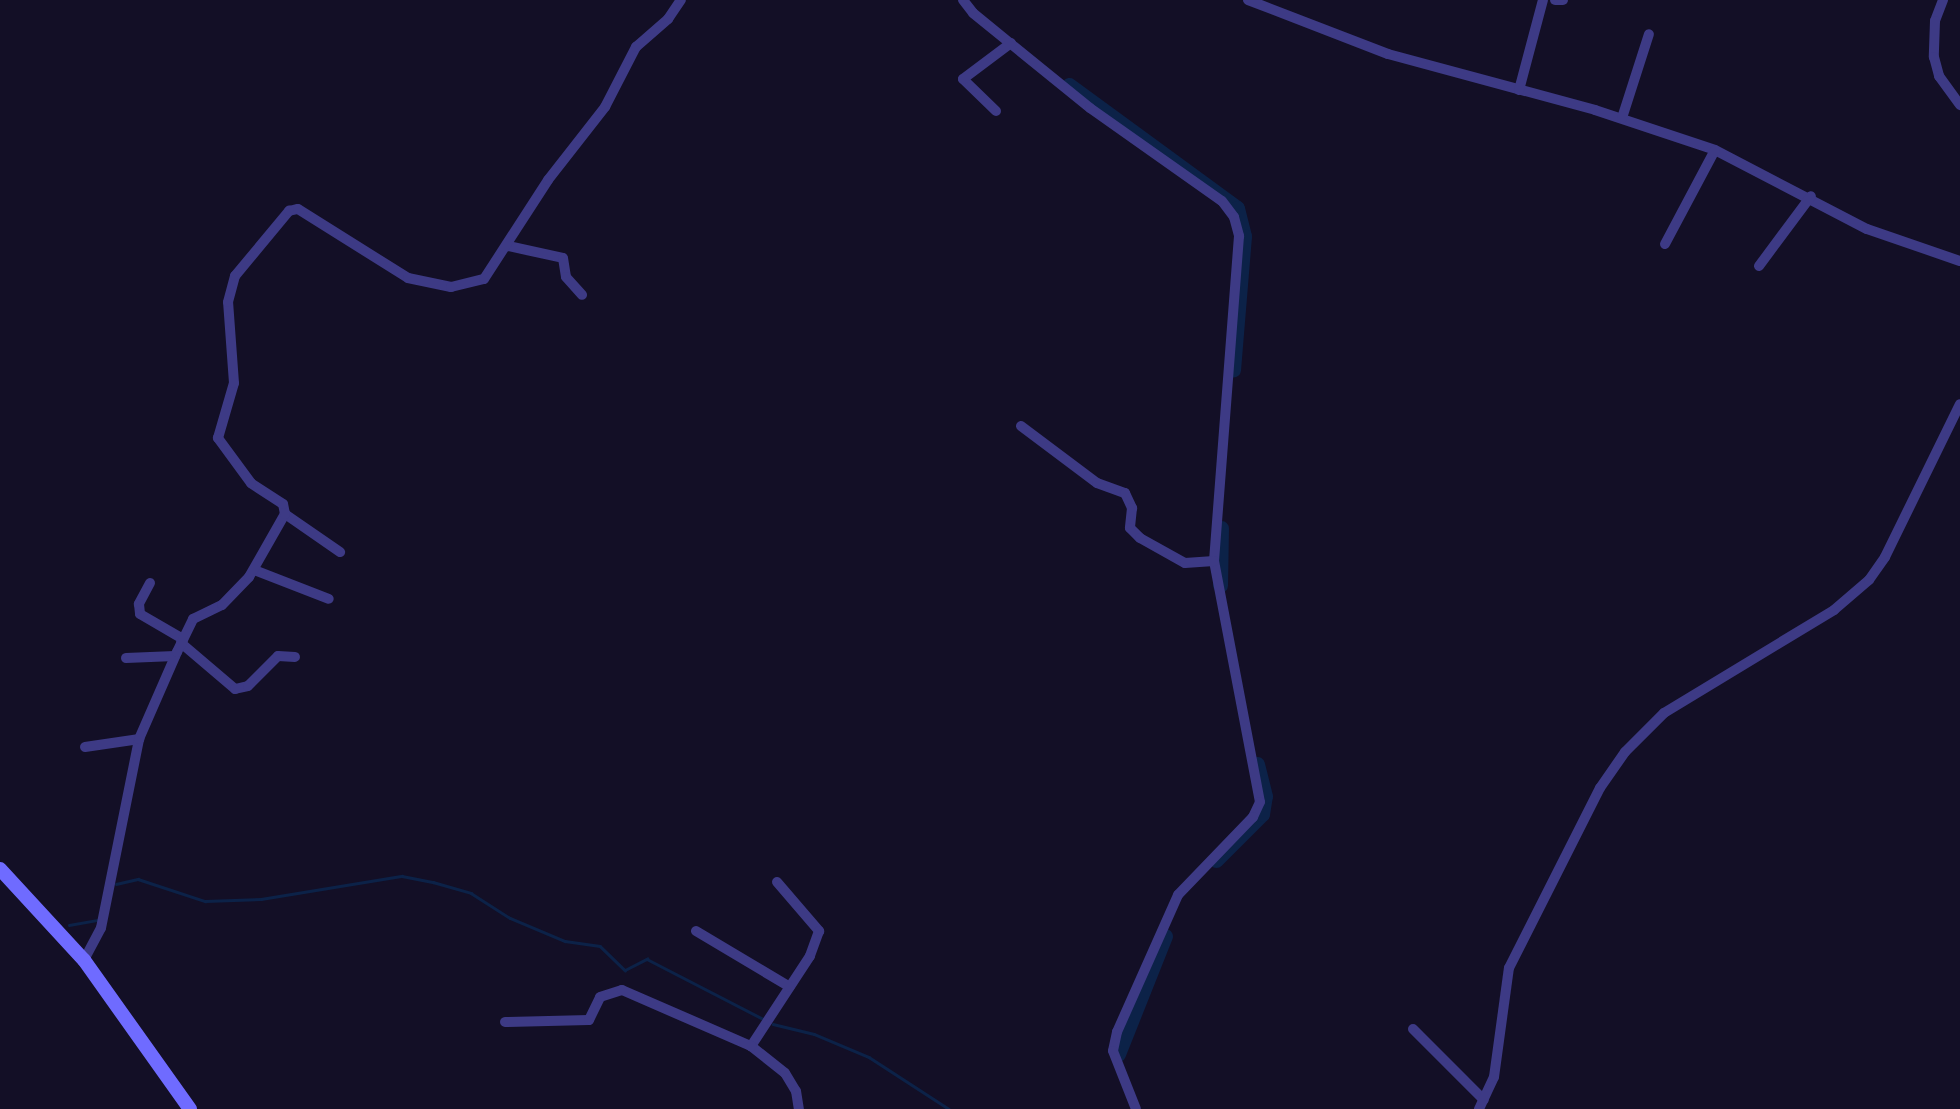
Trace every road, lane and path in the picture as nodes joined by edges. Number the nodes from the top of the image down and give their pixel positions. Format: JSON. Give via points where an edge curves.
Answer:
{"nodes":[{"id":1,"x":681,"y":0,"type":"edge"},
{"id":2,"x":963,"y":0,"type":"edge"},
{"id":3,"x":1248,"y":0,"type":"edge"},
{"id":4,"x":1543,"y":0,"type":"edge"},
{"id":5,"x":1555,"y":0,"type":"edge"},
{"id":6,"x":1563,"y":0,"type":"edge"},
{"id":7,"x":1943,"y":0,"type":"edge"},
{"id":8,"x":1266,"y":3,"type":"edge"},
{"id":9,"x":1650,"y":34,"type":"dead end"},
{"id":10,"x":1011,"y":43,"type":"junction"},
{"id":11,"x":1519,"y":90,"type":"junction"},
{"id":12,"x":1960,"y":105,"type":"edge"},
{"id":13,"x":996,"y":111,"type":"dead end"},
{"id":14,"x":1622,"y":118,"type":"junction"},
{"id":15,"x":1715,"y":150,"type":"junction"},
{"id":16,"x":1810,"y":196,"type":"junction"},
{"id":17,"x":1665,"y":244,"type":"dead end"},
{"id":18,"x":508,"y":246,"type":"junction"},
{"id":19,"x":1960,"y":261,"type":"edge"},
{"id":20,"x":1759,"y":266,"type":"dead end"},
{"id":21,"x":582,"y":295,"type":"dead end"},
{"id":22,"x":1960,"y":404,"type":"edge"},
{"id":23,"x":1020,"y":426,"type":"dead end"},
{"id":24,"x":284,"y":514,"type":"junction"},
{"id":25,"x":340,"y":552,"type":"dead end"},
{"id":26,"x":1214,"y":561,"type":"junction"},
{"id":27,"x":254,"y":570,"type":"junction"},
{"id":28,"x":150,"y":583,"type":"dead end"},
{"id":29,"x":329,"y":599,"type":"dead end"},
{"id":30,"x":182,"y":641,"type":"junction"},
{"id":31,"x":176,"y":656,"type":"junction"},
{"id":32,"x":295,"y":657,"type":"dead end"},
{"id":33,"x":126,"y":658,"type":"dead end"},
{"id":34,"x":139,"y":740,"type":"junction"},
{"id":35,"x":84,"y":747,"type":"dead end"},
{"id":36,"x":0,"y":869,"type":"edge"},
{"id":37,"x":778,"y":882,"type":"dead end"},
{"id":38,"x":696,"y":931,"type":"dead end"},
{"id":39,"x":84,"y":960,"type":"junction"},
{"id":40,"x":790,"y":987,"type":"junction"},
{"id":41,"x":505,"y":1022,"type":"dead end"},
{"id":42,"x":1413,"y":1029,"type":"dead end"},
{"id":43,"x":751,"y":1046,"type":"junction"},
{"id":44,"x":1482,"y":1104,"type":"edge"},
{"id":45,"x":190,"y":1109,"type":"edge"},
{"id":46,"x":798,"y":1109,"type":"edge"},
{"id":47,"x":1136,"y":1109,"type":"edge"}],
"edges":[{"from":1,"to":18,"type":"street","via":[[636,47],[606,106],[548,180]]},
{"from":2,"to":10,"type":"street"},
{"from":3,"to":8,"type":"street"},
{"from":4,"to":11,"type":"street"},
{"from":5,"to":6,"type":"street"},
{"from":7,"to":12,"type":"street","via":[[1934,57]]},
{"from":8,"to":11,"type":"street","via":[[1388,54]]},
{"from":9,"to":14,"type":"street"},
{"from":10,"to":13,"type":"street","via":[[963,79]]},
{"from":10,"to":26,"type":"street","via":[[1222,200],[1234,217],[1239,236]]},
{"from":11,"to":14,"type":"street"},
{"from":14,"to":15,"type":"street"},
{"from":15,"to":16,"type":"street"},
{"from":15,"to":17,"type":"street"},
{"from":16,"to":19,"type":"street","via":[[1885,236]]},
{"from":16,"to":20,"type":"street"},
{"from":18,"to":21,"type":"street","via":[[563,258],[566,277]]},
{"from":18,"to":24,"type":"street","via":[[484,279],[451,287],[393,272],[301,209],[289,211],[259,244],[231,284],[234,383],[217,434],[252,483],[284,504]]},
{"from":22,"to":44,"type":"street","via":[[1869,580],[1834,610],[1664,713],[1608,776],[1509,968],[1494,1077]]},
{"from":23,"to":26,"type":"street","via":[[1097,484],[1125,492],[1130,528],[1140,538],[1184,563]]},
{"from":24,"to":25,"type":"street"},
{"from":24,"to":27,"type":"street"},
{"from":26,"to":47,"type":"street","via":[[1260,802],[1178,895],[1116,1032],[1112,1051]]},
{"from":27,"to":29,"type":"street"},
{"from":27,"to":30,"type":"street","via":[[222,605],[192,619]]},
{"from":28,"to":30,"type":"street","via":[[140,614]]},
{"from":30,"to":31,"type":"street"},
{"from":30,"to":32,"type":"street","via":[[236,689],[248,686],[278,656]]},
{"from":31,"to":33,"type":"street"},
{"from":31,"to":34,"type":"street"},
{"from":34,"to":35,"type":"street"},
{"from":34,"to":39,"type":"street","via":[[97,939]]},
{"from":36,"to":39,"type":"main road"},
{"from":37,"to":40,"type":"street","via":[[818,932]]},
{"from":38,"to":40,"type":"street"},
{"from":39,"to":45,"type":"main road"},
{"from":40,"to":43,"type":"street"},
{"from":41,"to":43,"type":"street","via":[[590,1020],[600,997],[622,990]]},
{"from":42,"to":44,"type":"street"},
{"from":43,"to":46,"type":"street","via":[[785,1073]]}]}
